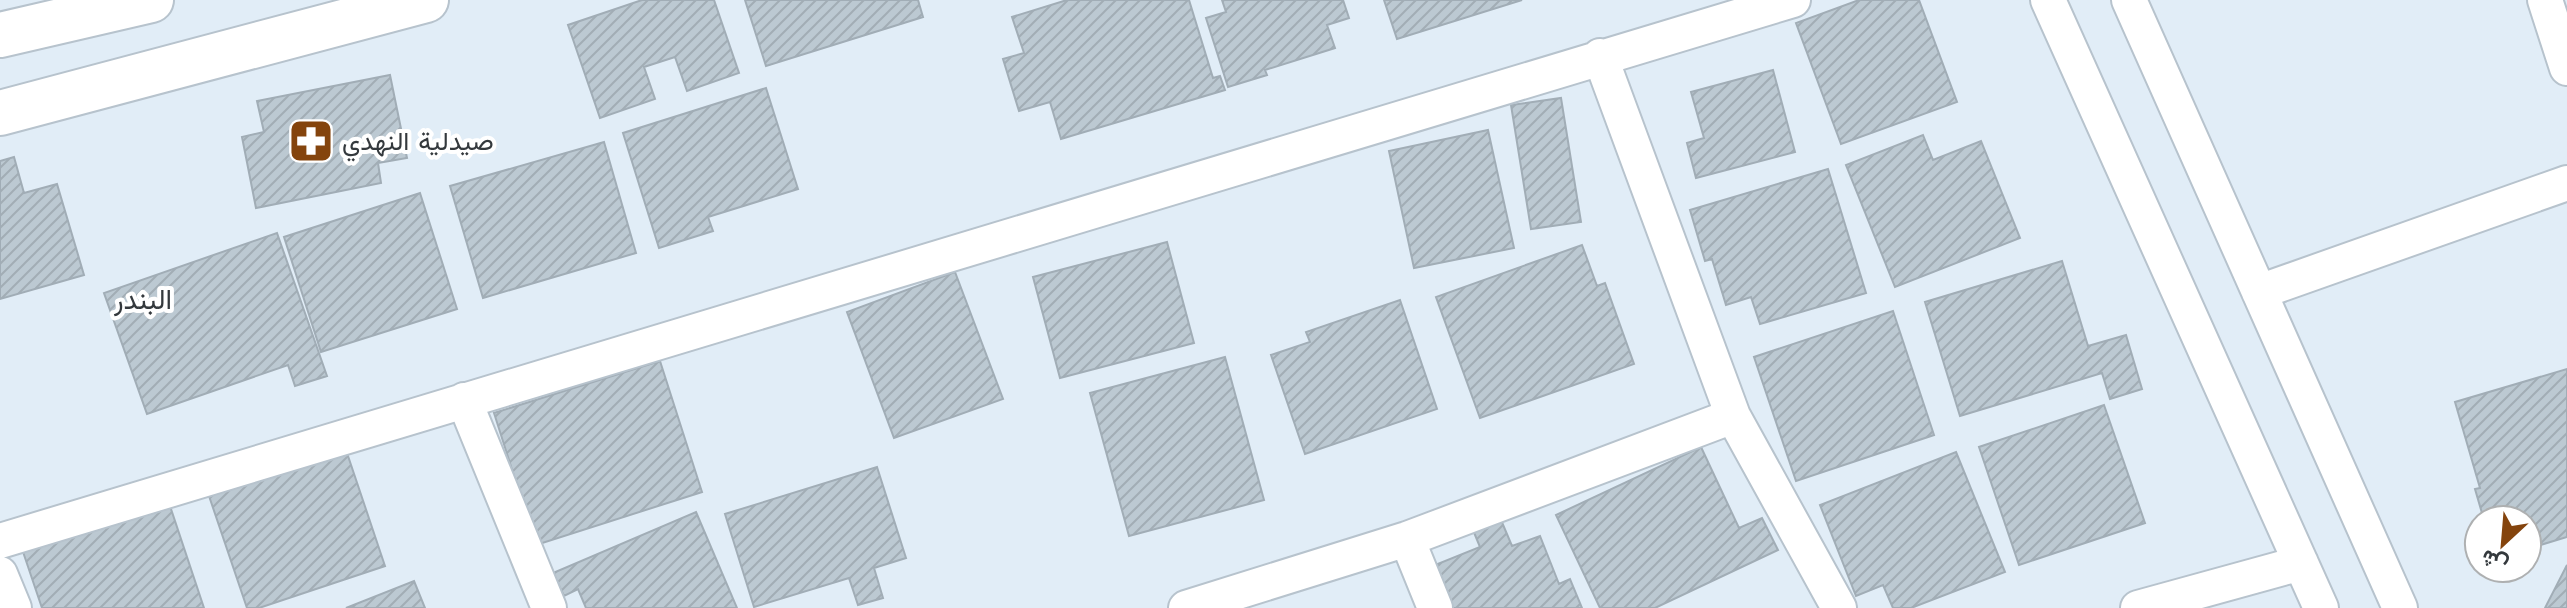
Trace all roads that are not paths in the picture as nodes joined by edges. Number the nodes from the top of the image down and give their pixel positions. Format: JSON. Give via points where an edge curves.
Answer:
{"nodes":[{"id":1,"x":151,"y":0,"type":"edge"},
{"id":2,"x":426,"y":0,"type":"edge"},
{"id":3,"x":1793,"y":0,"type":"edge"},
{"id":4,"x":2048,"y":0,"type":"edge"},
{"id":5,"x":2129,"y":0,"type":"edge"},
{"id":6,"x":2545,"y":0,"type":"edge"},
{"id":7,"x":0,"y":35,"type":"edge"},
{"id":8,"x":1600,"y":56,"type":"junction"},
{"id":9,"x":2567,"y":68,"type":"edge"},
{"id":10,"x":0,"y":113,"type":"edge"},
{"id":11,"x":2567,"y":183,"type":"edge"},
{"id":12,"x":2259,"y":292,"type":"junction"},
{"id":13,"x":464,"y":400,"type":"junction"},
{"id":14,"x":1733,"y":416,"type":"junction"},
{"id":15,"x":1407,"y":539,"type":"junction"},
{"id":16,"x":0,"y":541,"type":"edge"},
{"id":17,"x":2301,"y":563,"type":"junction"},
{"id":18,"x":0,"y":574,"type":"edge"},
{"id":19,"x":14,"y":608,"type":"edge"},
{"id":20,"x":549,"y":608,"type":"edge"},
{"id":21,"x":1186,"y":608,"type":"edge"},
{"id":22,"x":1435,"y":608,"type":"edge"},
{"id":23,"x":1839,"y":608,"type":"edge"},
{"id":24,"x":2138,"y":608,"type":"edge"},
{"id":25,"x":2321,"y":608,"type":"edge"},
{"id":26,"x":2400,"y":608,"type":"edge"}],
"edges":[{"from":1,"to":7,"type":"main road"},
{"from":2,"to":10,"type":"main road"},
{"from":3,"to":8,"type":"street"},
{"from":4,"to":17,"type":"street"},
{"from":5,"to":12,"type":"street"},
{"from":6,"to":9,"type":"street"},
{"from":8,"to":13,"type":"street"},
{"from":8,"to":14,"type":"street"},
{"from":11,"to":12,"type":"street"},
{"from":12,"to":26,"type":"street"},
{"from":13,"to":16,"type":"street"},
{"from":13,"to":20,"type":"street"},
{"from":14,"to":15,"type":"street"},
{"from":14,"to":23,"type":"street"},
{"from":15,"to":21,"type":"street"},
{"from":15,"to":22,"type":"street"},
{"from":17,"to":24,"type":"street"},
{"from":17,"to":25,"type":"street"},
{"from":18,"to":19,"type":"street"}]}
